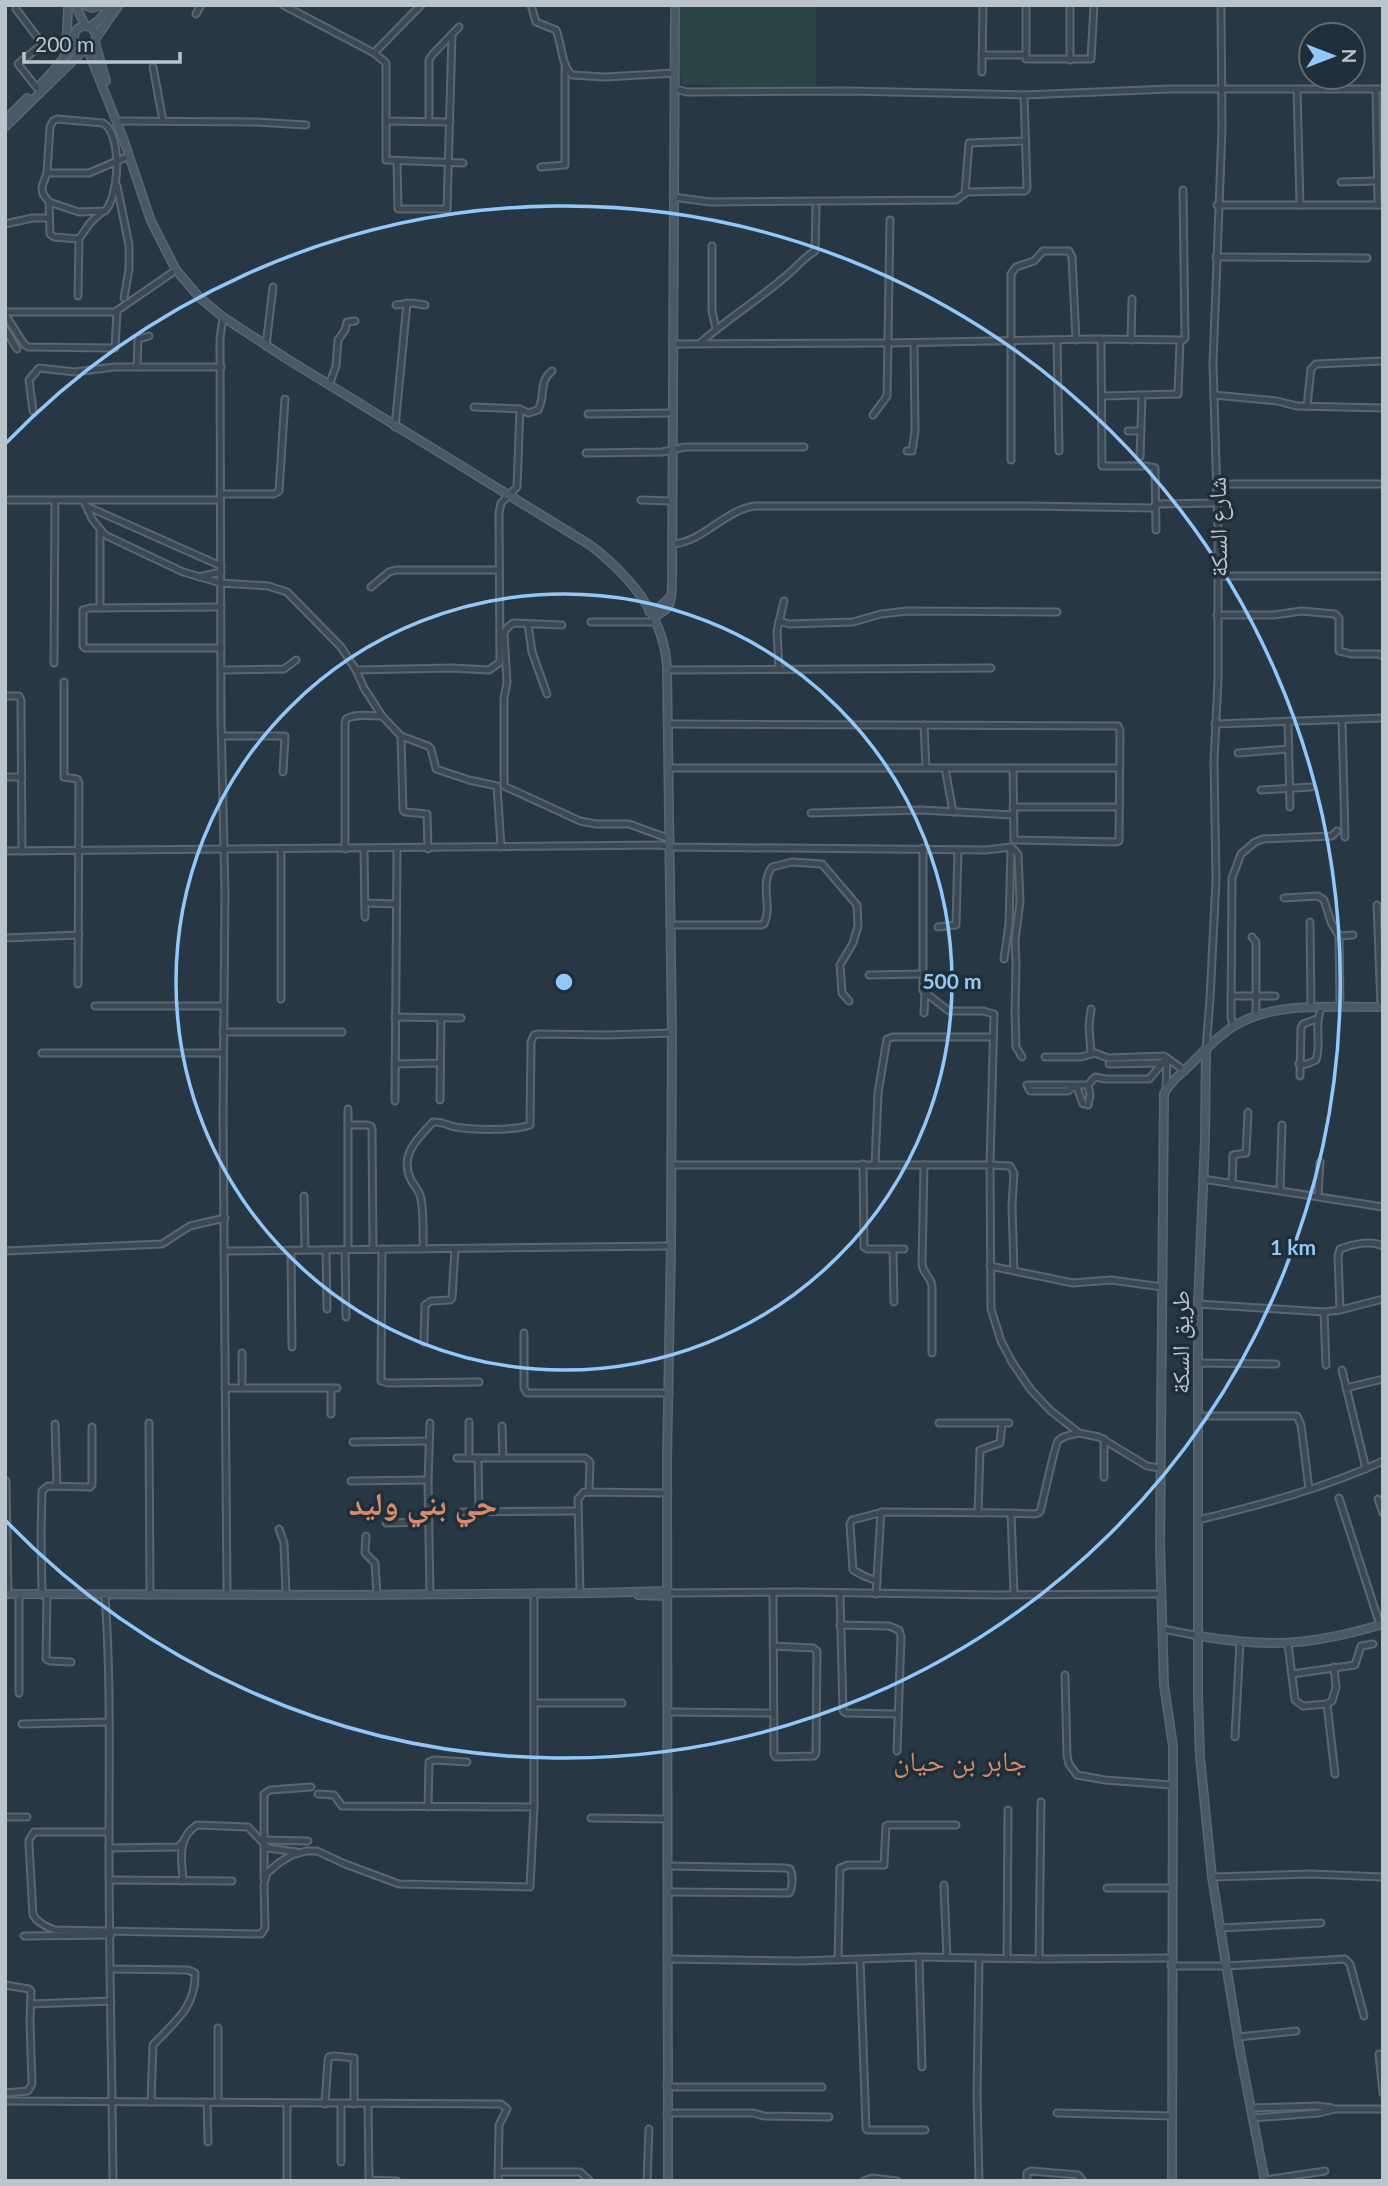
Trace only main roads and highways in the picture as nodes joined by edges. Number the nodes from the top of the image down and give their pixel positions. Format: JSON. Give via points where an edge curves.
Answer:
{"nodes":[{"id":1,"x":84,"y":5,"type":"edge"},
{"id":2,"x":104,"y":5,"type":"edge"},
{"id":3,"x":112,"y":5,"type":"edge"},
{"id":4,"x":119,"y":5,"type":"edge"},
{"id":5,"x":675,"y":5,"type":"edge"},
{"id":6,"x":70,"y":6,"type":"edge"},
{"id":7,"x":88,"y":26,"type":"junction"},
{"id":8,"x":75,"y":38,"type":"junction"},
{"id":9,"x":96,"y":40,"type":"junction"},
{"id":10,"x":86,"y":48,"type":"junction"},
{"id":11,"x":65,"y":57,"type":"junction"},
{"id":12,"x":6,"y":117,"type":"edge"},
{"id":13,"x":5,"y":127,"type":"edge"},
{"id":14,"x":123,"y":138,"type":"junction"},
{"id":15,"x":671,"y":596,"type":"junction"},
{"id":16,"x":667,"y":610,"type":"junction"},
{"id":17,"x":653,"y":617,"type":"junction"},
{"id":18,"x":661,"y":636,"type":"junction"},
{"id":19,"x":1382,"y":1007,"type":"edge"},
{"id":20,"x":1206,"y":1049,"type":"junction"},
{"id":21,"x":667,"y":1579,"type":"junction"},
{"id":22,"x":652,"y":1593,"type":"junction"},
{"id":23,"x":6,"y":1594,"type":"edge"},
{"id":24,"x":669,"y":1596,"type":"junction"},
{"id":25,"x":1381,"y":1624,"type":"edge"},
{"id":26,"x":1199,"y":1636,"type":"junction"},
{"id":27,"x":1265,"y":2180,"type":"edge"},
{"id":28,"x":668,"y":2181,"type":"edge"},
{"id":29,"x":1172,"y":2181,"type":"edge"}],
"edges":[{"from":1,"to":2,"type":"main road"},
{"from":3,"to":7,"type":"main road"},
{"from":4,"to":9,"type":"main road"},
{"from":5,"to":15,"type":"main road"},
{"from":6,"to":7,"type":"main road"},
{"from":6,"to":8,"type":"main road"},
{"from":6,"to":11,"type":"main road"},
{"from":7,"to":8,"type":"main road","via":[[77,29]]},
{"from":7,"to":9,"type":"main road"},
{"from":8,"to":10,"type":"main road"},
{"from":8,"to":11,"type":"main road"},
{"from":9,"to":10,"type":"main road"},
{"from":9,"to":14,"type":"main road"},
{"from":10,"to":13,"type":"main road"},
{"from":10,"to":14,"type":"main road"},
{"from":11,"to":12,"type":"main road"},
{"from":14,"to":17,"type":"main road","via":[[151,221],[176,270],[200,298],[266,346],[590,545],[633,585]]},
{"from":15,"to":16,"type":"main road"},
{"from":15,"to":17,"type":"main road"},
{"from":16,"to":17,"type":"main road"},
{"from":16,"to":18,"type":"main road"},
{"from":17,"to":18,"type":"main road"},
{"from":18,"to":21,"type":"main road","via":[[667,670],[672,1033]]},
{"from":19,"to":20,"type":"main road","via":[[1278,1010],[1233,1026]]},
{"from":20,"to":26,"type":"main road","name":"طريق السكة","via":[[1198,1304]]},
{"from":20,"to":29,"type":"main road","via":[[1169,1084],[1164,1098],[1160,1468],[1164,1685],[1173,1737]]},
{"from":21,"to":22,"type":"main road"},
{"from":21,"to":24,"type":"main road"},
{"from":22,"to":23,"type":"main road"},
{"from":22,"to":24,"type":"main road"},
{"from":22,"to":24,"type":"main road"},
{"from":24,"to":28,"type":"main road"},
{"from":25,"to":26,"type":"main road","via":[[1288,1644]]},
{"from":26,"to":27,"type":"main road","name":"طريق السكة","via":[[1200,1757],[1212,1877]]}]}
